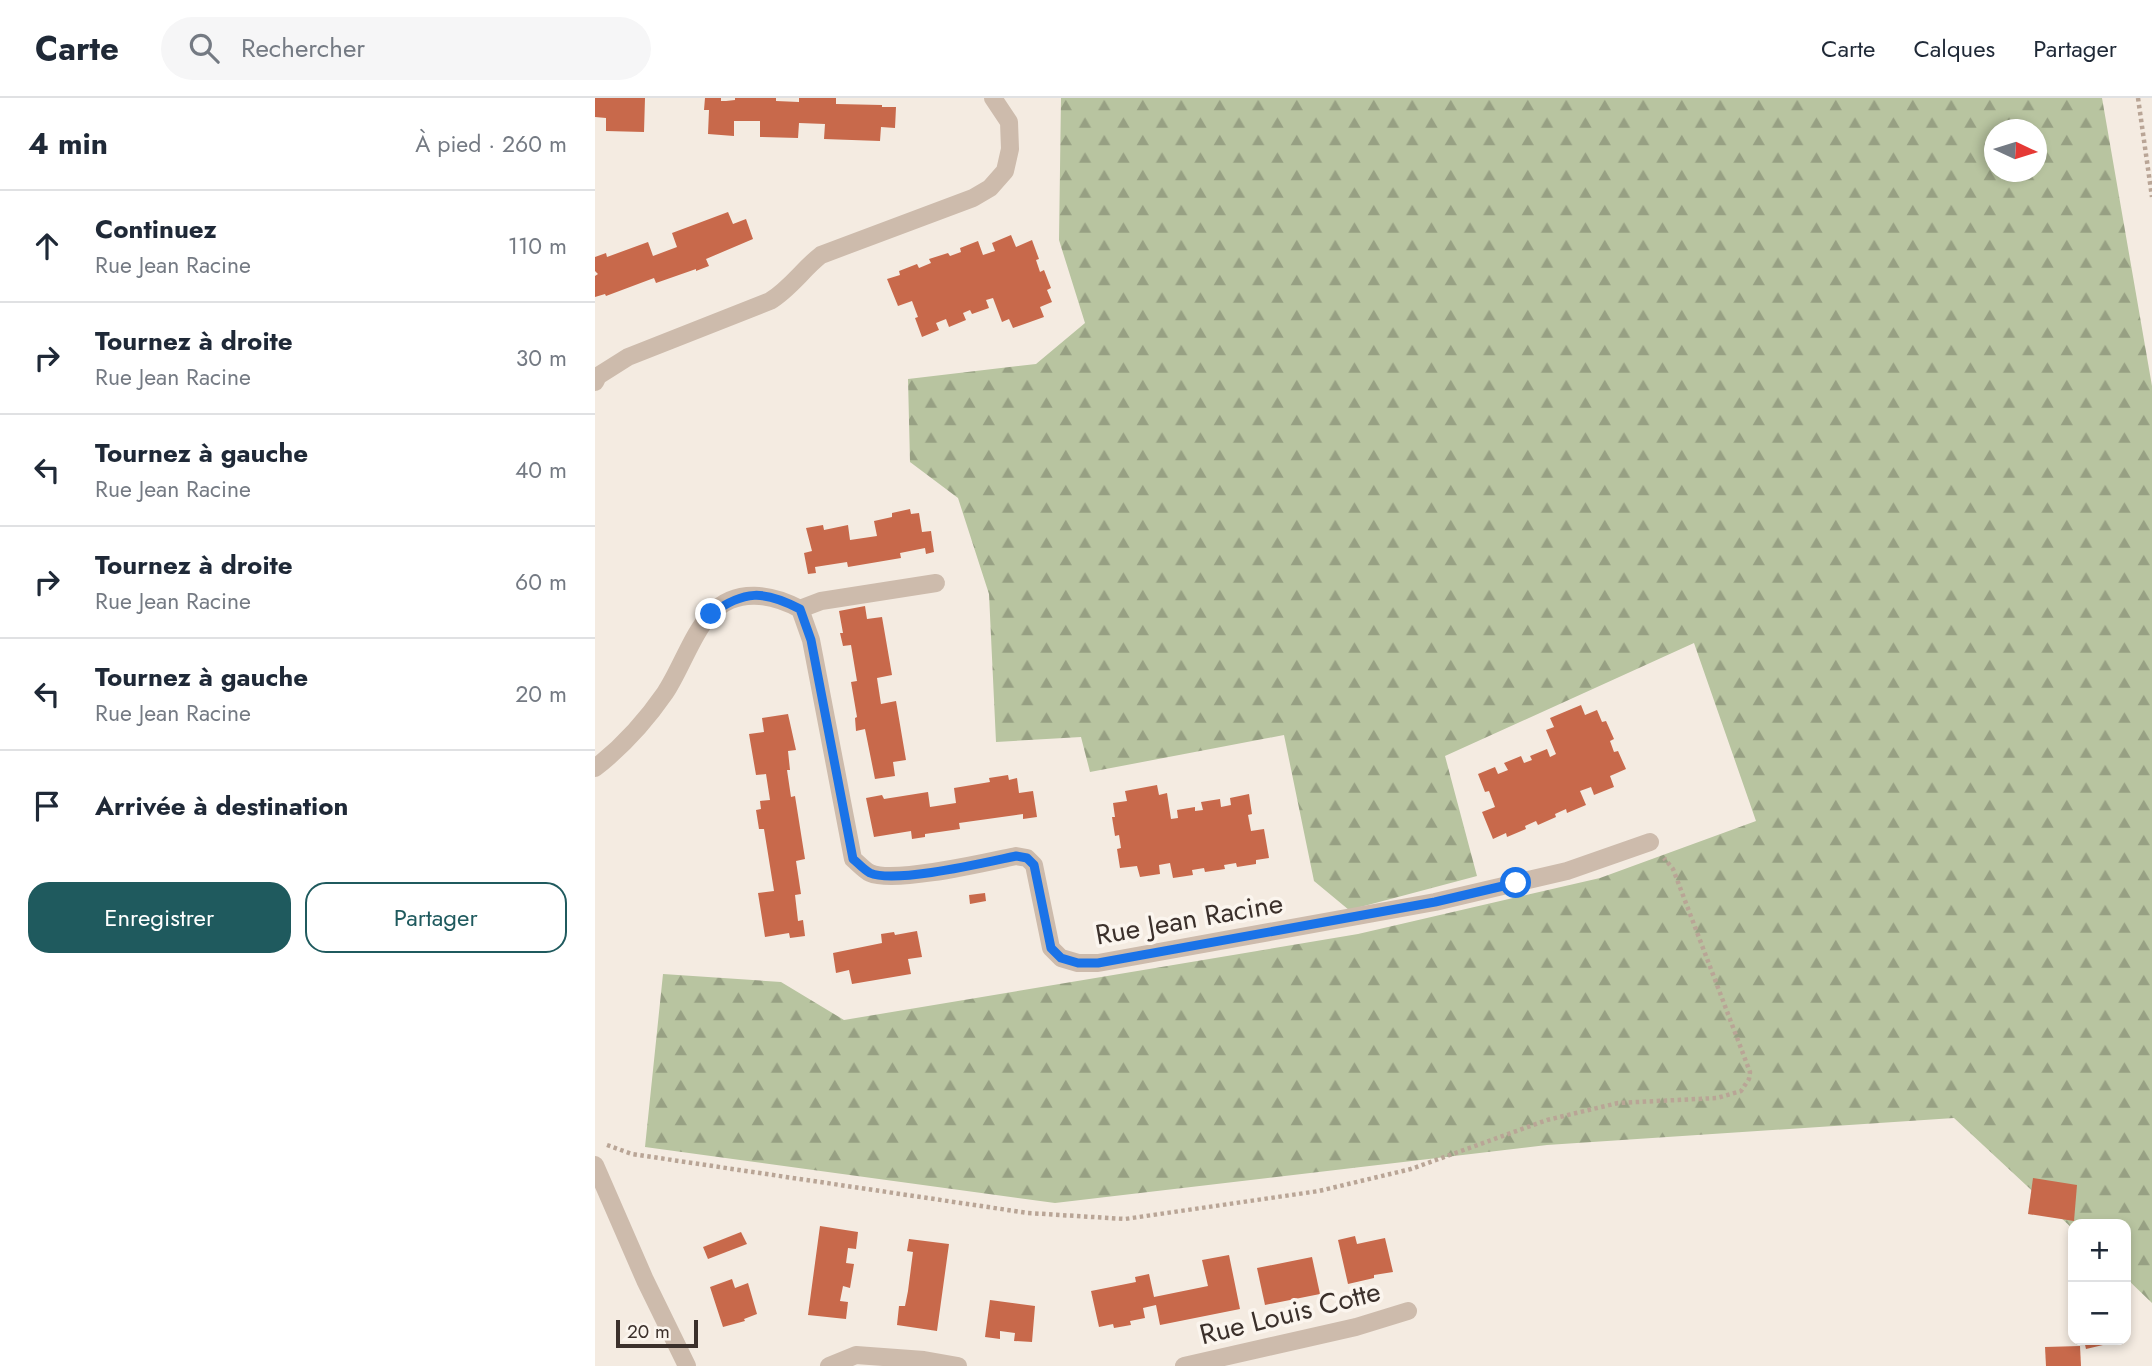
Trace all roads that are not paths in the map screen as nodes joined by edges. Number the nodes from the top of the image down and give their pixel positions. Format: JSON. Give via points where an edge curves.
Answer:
{"nodes":[{"id":1,"x":993,"y":98,"type":"edge"},
{"id":2,"x":595,"y":382,"type":"edge"},
{"id":3,"x":936,"y":583,"type":"dead end"},
{"id":4,"x":800,"y":609,"type":"junction"},
{"id":5,"x":595,"y":768,"type":"edge"},
{"id":6,"x":1650,"y":842,"type":"road end"},
{"id":7,"x":595,"y":1165,"type":"edge"},
{"id":8,"x":1408,"y":1311,"type":"dead end"},
{"id":9,"x":687,"y":1366,"type":"edge"},
{"id":10,"x":829,"y":1366,"type":"edge"},
{"id":11,"x":958,"y":1366,"type":"edge"},
{"id":12,"x":1184,"y":1366,"type":"edge"}],
"edges":[{"from":1,"to":2,"type":"street","via":[[1009,122],[1010,149],[1005,171],[989,188],[821,255],[770,301],[628,357]]},
{"from":3,"to":4,"type":"street","via":[[821,601]]},
{"from":4,"to":5,"type":"street","via":[[782,599],[752,594],[729,600],[711,614],[666,692],[637,730]]},
{"from":4,"to":6,"type":"street","name":"Rue Jean Racine","via":[[811,640],[853,859],[871,873],[899,875],[1027,858],[1034,865],[1051,948],[1061,958],[1078,963],[1435,902],[1567,871]]},
{"from":7,"to":9,"type":"street"},
{"from":8,"to":12,"type":"street","name":"Rue Louis Cotte"},
{"from":10,"to":11,"type":"street","via":[[856,1355]]}]}
